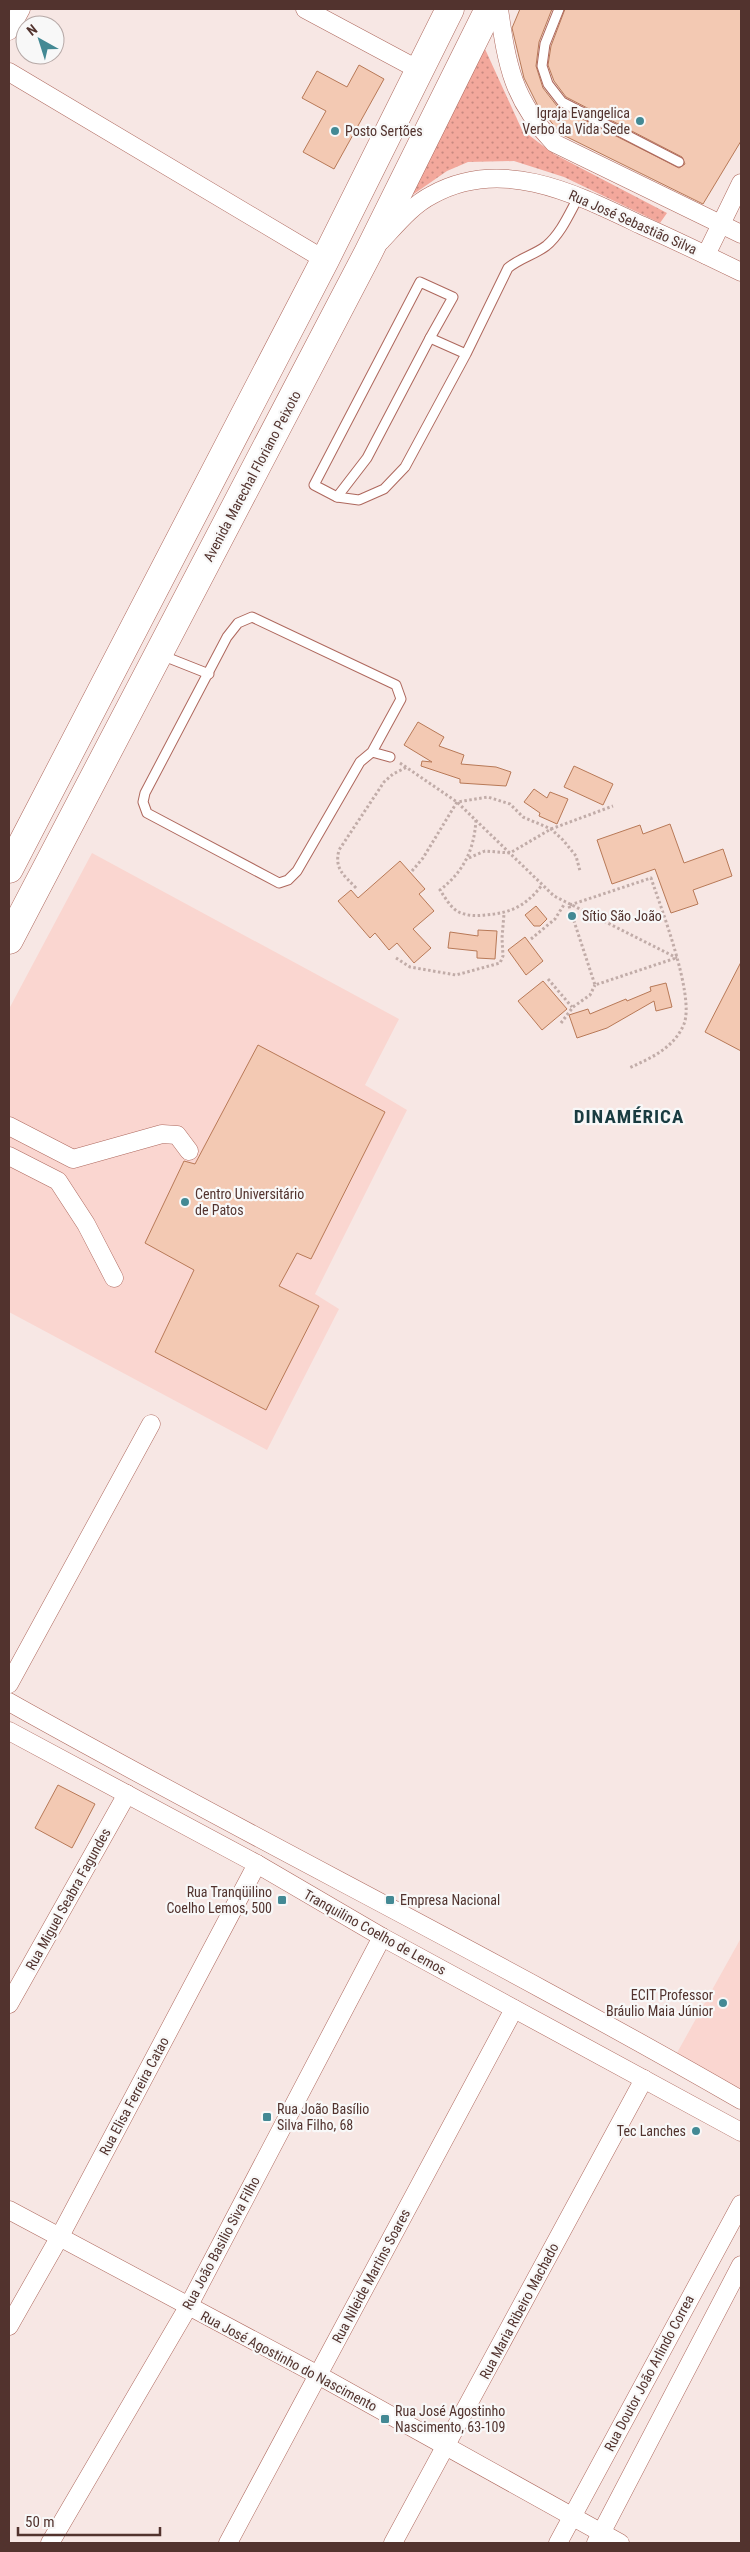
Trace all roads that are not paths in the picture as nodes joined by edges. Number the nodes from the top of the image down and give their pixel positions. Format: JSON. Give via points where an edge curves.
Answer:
{"nodes":[{"id":1,"x":21,"y":9,"type":"edge"},
{"id":2,"x":305,"y":9,"type":"edge"},
{"id":3,"x":450,"y":9,"type":"edge"},
{"id":4,"x":489,"y":9,"type":"edge"},
{"id":5,"x":499,"y":9,"type":"edge"},
{"id":6,"x":559,"y":9,"type":"edge"},
{"id":7,"x":9,"y":31,"type":"edge"},
{"id":8,"x":419,"y":70,"type":"junction"},
{"id":9,"x":9,"y":72,"type":"edge"},
{"id":10,"x":679,"y":162,"type":"dead end"},
{"id":11,"x":741,"y":183,"type":"edge"},
{"id":12,"x":579,"y":196,"type":"junction"},
{"id":13,"x":721,"y":224,"type":"junction"},
{"id":14,"x":741,"y":234,"type":"edge"},
{"id":15,"x":368,"y":253,"type":"junction"},
{"id":16,"x":706,"y":255,"type":"junction"},
{"id":17,"x":325,"y":260,"type":"junction"},
{"id":18,"x":741,"y":272,"type":"edge"},
{"id":19,"x":430,"y":338,"type":"junction"},
{"id":20,"x":466,"y":354,"type":"junction"},
{"id":21,"x":337,"y":497,"type":"junction"},
{"id":22,"x":158,"y":654,"type":"junction"},
{"id":23,"x":208,"y":674,"type":"junction"},
{"id":24,"x":372,"y":752,"type":"junction"},
{"id":25,"x":390,"y":757,"type":"road end"},
{"id":26,"x":9,"y":869,"type":"edge"},
{"id":27,"x":9,"y":940,"type":"edge"},
{"id":28,"x":9,"y":1126,"type":"edge"},
{"id":29,"x":189,"y":1151,"type":"dead end"},
{"id":30,"x":9,"y":1156,"type":"edge"},
{"id":31,"x":114,"y":1278,"type":"dead end"},
{"id":32,"x":151,"y":1424,"type":"dead end"},
{"id":33,"x":9,"y":1684,"type":"edge"},
{"id":34,"x":11,"y":1707,"type":"edge"},
{"id":35,"x":9,"y":1731,"type":"edge"},
{"id":36,"x":168,"y":1790,"type":"junction"},
{"id":37,"x":128,"y":1794,"type":"junction"},
{"id":38,"x":157,"y":1810,"type":"junction"},
{"id":39,"x":257,"y":1864,"type":"junction"},
{"id":40,"x":382,"y":1937,"type":"junction"},
{"id":41,"x":9,"y":2004,"type":"edge"},
{"id":42,"x":514,"y":2009,"type":"junction"},
{"id":43,"x":644,"y":2079,"type":"junction"},
{"id":44,"x":741,"y":2100,"type":"edge"},
{"id":45,"x":741,"y":2132,"type":"edge"},
{"id":46,"x":741,"y":2204,"type":"edge"},
{"id":47,"x":9,"y":2210,"type":"edge"},
{"id":48,"x":59,"y":2238,"type":"junction"},
{"id":49,"x":741,"y":2265,"type":"edge"},
{"id":50,"x":188,"y":2307,"type":"junction"},
{"id":51,"x":9,"y":2326,"type":"edge"},
{"id":52,"x":318,"y":2375,"type":"junction"},
{"id":53,"x":446,"y":2445,"type":"junction"},
{"id":54,"x":572,"y":2517,"type":"junction"},
{"id":55,"x":598,"y":2538,"type":"edge"},
{"id":56,"x":50,"y":2543,"type":"edge"},
{"id":57,"x":228,"y":2543,"type":"edge"},
{"id":58,"x":393,"y":2543,"type":"edge"},
{"id":59,"x":558,"y":2543,"type":"edge"},
{"id":60,"x":620,"y":2543,"type":"edge"}],
"edges":[{"from":1,"to":7,"type":"street"},
{"from":2,"to":8,"type":"street"},
{"from":3,"to":8,"type":"main road"},
{"from":4,"to":15,"type":"main road","name":"Avenida Marechal Floriano Peixoto"},
{"from":5,"to":13,"type":"street","via":[[515,88],[535,122],[554,142]]},
{"from":6,"to":10,"type":"lane","via":[[545,44],[542,66],[548,84],[562,102]]},
{"from":8,"to":17,"type":"main road"},
{"from":9,"to":17,"type":"street"},
{"from":11,"to":13,"type":"street"},
{"from":12,"to":15,"type":"street","name":"Rua José Sebastião Silva","via":[[526,180],[491,178],[463,182],[431,195]]},
{"from":12,"to":16,"type":"street","name":"Rua José Sebastião Silva"},
{"from":12,"to":20,"type":"lane","via":[[547,245],[508,268]]},
{"from":13,"to":14,"type":"street"},
{"from":13,"to":16,"type":"street"},
{"from":15,"to":22,"type":"main road","name":"Avenida Marechal Floriano Peixoto"},
{"from":16,"to":18,"type":"street","name":"Rua José Sebastião Silva"},
{"from":17,"to":26,"type":"main road"},
{"from":19,"to":20,"type":"lane"},
{"from":19,"to":21,"type":"lane","via":[[367,458]]},
{"from":19,"to":21,"type":"lane","via":[[453,297],[420,282],[314,486]]},
{"from":20,"to":21,"type":"lane","via":[[405,467],[384,489],[359,500]]},
{"from":22,"to":23,"type":"lane"},
{"from":22,"to":27,"type":"main road","name":"Avenida Marechal Floriano Peixoto"},
{"from":23,"to":24,"type":"lane","via":[[227,637],[238,623],[252,617],[396,686],[401,698]]},
{"from":23,"to":24,"type":"lane","via":[[143,802],[147,813],[279,883],[298,871],[360,762]]},
{"from":24,"to":25,"type":"lane"},
{"from":28,"to":29,"type":"street","via":[[73,1159],[162,1134],[177,1135]]},
{"from":30,"to":31,"type":"street","via":[[58,1181],[86,1224]]},
{"from":32,"to":33,"type":"street"},
{"from":34,"to":36,"type":"street","name":"Tranquilino Coelho de Lemos"},
{"from":35,"to":37,"type":"street","name":"Tranquilino Coelho de Lemos"},
{"from":36,"to":38,"type":"street"},
{"from":36,"to":44,"type":"street","name":"Tranquilino Coelho de Lemos","via":[[606,2022]]},
{"from":37,"to":38,"type":"street","name":"Tranquilino Coelho de Lemos"},
{"from":37,"to":41,"type":"street","name":"Rua Miguel Seabra Fagundes"},
{"from":38,"to":39,"type":"street","name":"Tranquilino Coelho de Lemos"},
{"from":39,"to":40,"type":"street","name":"Tranquilino Coelho de Lemos"},
{"from":39,"to":48,"type":"street","name":"Rua Elisa Ferreira Catao"},
{"from":40,"to":42,"type":"street","name":"Tranquilino Coelho de Lemos"},
{"from":40,"to":50,"type":"street","name":"Rua João Basilio Siva Filho"},
{"from":42,"to":43,"type":"street","name":"Tranquilino Coelho de Lemos"},
{"from":42,"to":52,"type":"street","name":"Rua Nileide Martins Soares"},
{"from":43,"to":45,"type":"street","name":"Tranquilino Coelho de Lemos"},
{"from":43,"to":53,"type":"street","name":"Rua Maria Ribeiro Machado"},
{"from":46,"to":54,"type":"street","name":"Rua Doutor João Arlindo Correa"},
{"from":47,"to":48,"type":"street","name":"Rua José Agostinho do Nascimento"},
{"from":48,"to":50,"type":"street","name":"Rua José Agostinho do Nascimento"},
{"from":48,"to":51,"type":"street","name":"Rua Elisa Ferreira Catao"},
{"from":49,"to":55,"type":"street"},
{"from":50,"to":52,"type":"street","name":"Rua José Agostinho do Nascimento"},
{"from":50,"to":56,"type":"street","name":"Rua João Basilio Siva Filho"},
{"from":52,"to":53,"type":"street","name":"Rua José Agostinho do Nascimento"},
{"from":52,"to":57,"type":"street","name":"Rua Nileide Martins Soares"},
{"from":53,"to":54,"type":"street","name":"Rua José Agostinho do Nascimento"},
{"from":53,"to":58,"type":"street","name":"Rua Maria Ribeiro Machado"},
{"from":54,"to":55,"type":"street","name":"Rua José Agostinho do Nascimento"},
{"from":54,"to":59,"type":"street","name":"Rua Doutor João Arlindo Correa"},
{"from":55,"to":60,"type":"street","name":"Rua José Agostinho do Nascimento"}]}
